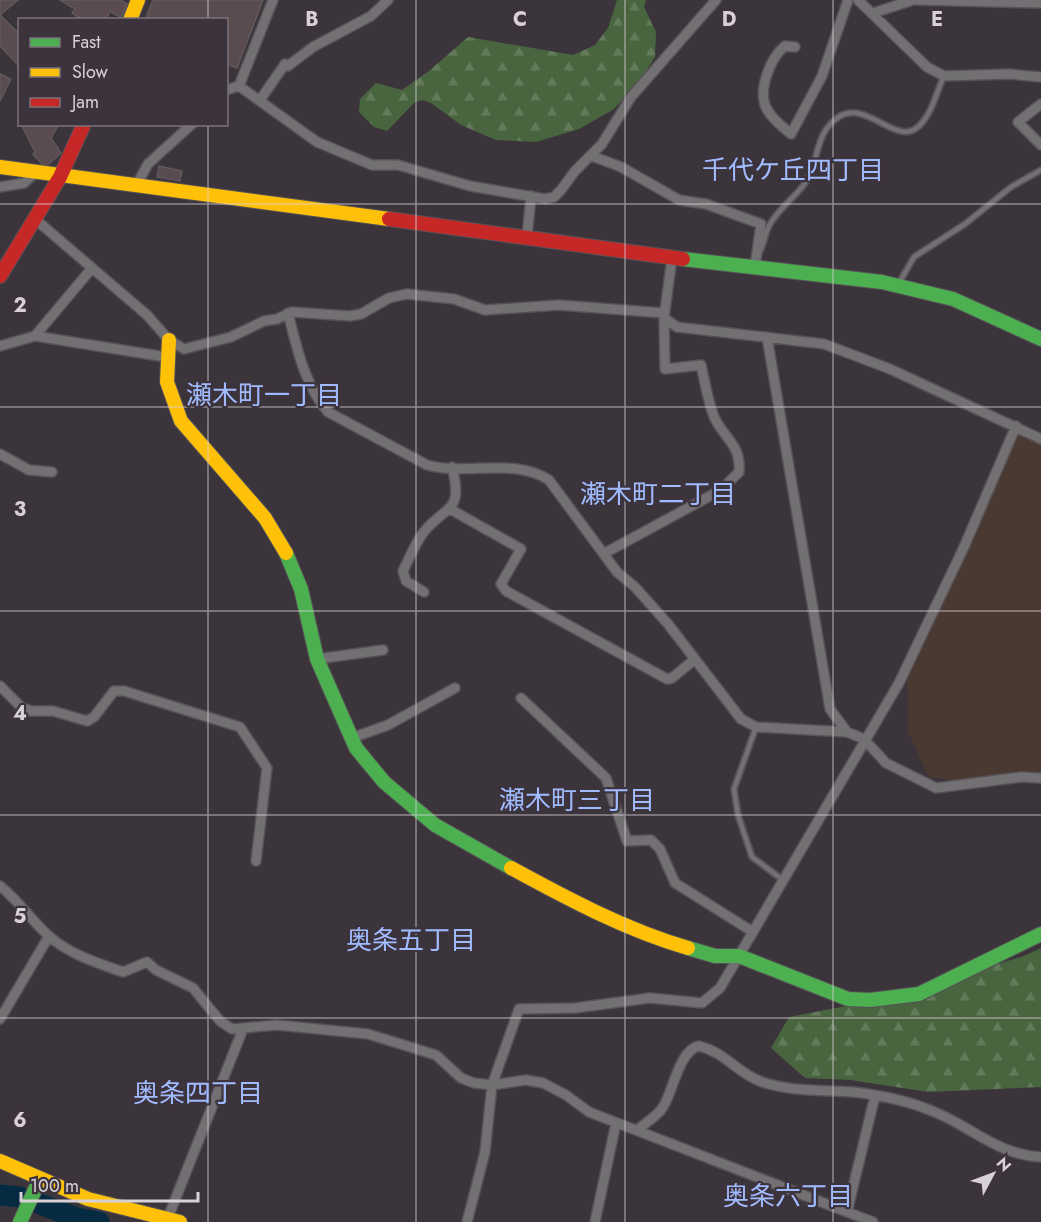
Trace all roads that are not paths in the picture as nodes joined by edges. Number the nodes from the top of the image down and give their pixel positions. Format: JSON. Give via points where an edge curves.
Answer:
{"nodes":[{"id":1,"x":273,"y":0,"type":"edge"},
{"id":2,"x":388,"y":0,"type":"edge"},
{"id":3,"x":716,"y":0,"type":"edge"},
{"id":4,"x":848,"y":0,"type":"edge"},
{"id":5,"x":858,"y":0,"type":"edge"},
{"id":6,"x":915,"y":0,"type":"edge"},
{"id":7,"x":136,"y":1,"type":"edge"},
{"id":8,"x":990,"y":1,"type":"edge"},
{"id":9,"x":1041,"y":3,"type":"edge"},
{"id":10,"x":873,"y":13,"type":"junction"},
{"id":11,"x":131,"y":18,"type":"edge"},
{"id":12,"x":795,"y":47,"type":"dead end"},
{"id":13,"x":944,"y":75,"type":"junction"},
{"id":14,"x":1041,"y":77,"type":"edge"},
{"id":15,"x":239,"y":86,"type":"junction"},
{"id":16,"x":228,"y":89,"type":"edge"},
{"id":17,"x":260,"y":100,"type":"junction"},
{"id":18,"x":1041,"y":104,"type":"edge"},
{"id":19,"x":83,"y":126,"type":"edge"},
{"id":20,"x":190,"y":126,"type":"edge"},
{"id":21,"x":1041,"y":145,"type":"edge"},
{"id":22,"x":592,"y":156,"type":"junction"},
{"id":23,"x":0,"y":166,"type":"edge"},
{"id":24,"x":1041,"y":170,"type":"edge"},
{"id":25,"x":35,"y":173,"type":"junction"},
{"id":26,"x":60,"y":177,"type":"junction"},
{"id":27,"x":137,"y":184,"type":"junction"},
{"id":28,"x":0,"y":187,"type":"edge"},
{"id":29,"x":531,"y":196,"type":"junction"},
{"id":30,"x":35,"y":219,"type":"junction"},
{"id":31,"x":527,"y":237,"type":"junction"},
{"id":32,"x":672,"y":258,"type":"junction"},
{"id":33,"x":755,"y":262,"type":"junction"},
{"id":34,"x":92,"y":268,"type":"junction"},
{"id":35,"x":0,"y":276,"type":"edge"},
{"id":36,"x":898,"y":286,"type":"junction"},
{"id":37,"x":288,"y":313,"type":"junction"},
{"id":38,"x":664,"y":316,"type":"junction"},
{"id":39,"x":35,"y":336,"type":"junction"},
{"id":40,"x":767,"y":337,"type":"junction"},
{"id":41,"x":1041,"y":339,"type":"edge"},
{"id":42,"x":169,"y":340,"type":"junction"},
{"id":43,"x":0,"y":346,"type":"edge"},
{"id":44,"x":166,"y":357,"type":"junction"},
{"id":45,"x":1016,"y":426,"type":"junction"},
{"id":46,"x":1041,"y":439,"type":"edge"},
{"id":47,"x":0,"y":454,"type":"edge"},
{"id":48,"x":452,"y":467,"type":"junction"},
{"id":49,"x":52,"y":472,"type":"dead end"},
{"id":50,"x":450,"y":509,"type":"junction"},
{"id":51,"x":605,"y":553,"type":"junction"},
{"id":52,"x":424,"y":592,"type":"dead end"},
{"id":53,"x":383,"y":650,"type":"dead end"},
{"id":54,"x":317,"y":659,"type":"junction"},
{"id":55,"x":695,"y":659,"type":"junction"},
{"id":56,"x":0,"y":686,"type":"edge"},
{"id":57,"x":455,"y":688,"type":"dead end"},
{"id":58,"x":521,"y":698,"type":"dead end"},
{"id":59,"x":756,"y":727,"type":"junction"},
{"id":60,"x":847,"y":732,"type":"junction"},
{"id":61,"x":352,"y":738,"type":"junction"},
{"id":62,"x":864,"y":739,"type":"junction"},
{"id":63,"x":1041,"y":778,"type":"edge"},
{"id":64,"x":256,"y":861,"type":"dead end"},
{"id":65,"x":783,"y":880,"type":"junction"},
{"id":66,"x":0,"y":886,"type":"edge"},
{"id":67,"x":753,"y":932,"type":"junction"},
{"id":68,"x":1041,"y":934,"type":"edge"},
{"id":69,"x":49,"y":936,"type":"junction"},
{"id":70,"x":739,"y":956,"type":"junction"},
{"id":71,"x":0,"y":1018,"type":"edge"},
{"id":72,"x":243,"y":1029,"type":"junction"},
{"id":73,"x":492,"y":1085,"type":"junction"},
{"id":74,"x":875,"y":1096,"type":"junction"},
{"id":75,"x":616,"y":1123,"type":"junction"},
{"id":76,"x":638,"y":1130,"type":"junction"},
{"id":77,"x":1041,"y":1157,"type":"edge"},
{"id":78,"x":0,"y":1161,"type":"edge"},
{"id":79,"x":39,"y":1181,"type":"junction"},
{"id":80,"x":847,"y":1212,"type":"junction"},
{"id":81,"x":174,"y":1221,"type":"edge"},
{"id":82,"x":20,"y":1222,"type":"edge"},
{"id":83,"x":467,"y":1222,"type":"edge"},
{"id":84,"x":595,"y":1222,"type":"edge"},
{"id":85,"x":873,"y":1222,"type":"edge"}],
"edges":[{"from":1,"to":15,"type":"street"},
{"from":2,"to":17,"type":"street","via":[[371,16],[313,47],[288,66],[285,64]]},
{"from":3,"to":22,"type":"street","via":[[631,97]]},
{"from":4,"to":12,"type":"street","via":[[822,76],[791,134],[767,110],[764,87],[780,51],[785,46]]},
{"from":5,"to":10,"type":"street"},
{"from":6,"to":8,"type":"street"},
{"from":6,"to":10,"type":"street"},
{"from":7,"to":11,"type":"street"},
{"from":8,"to":9,"type":"street"},
{"from":10,"to":13,"type":"street","via":[[927,67]]},
{"from":13,"to":14,"type":"street"},
{"from":13,"to":33,"type":"lane","via":[[920,125],[912,131],[899,132],[853,112],[839,117],[821,136],[811,173],[769,225]]},
{"from":15,"to":16,"type":"street"},
{"from":15,"to":17,"type":"street"},
{"from":17,"to":29,"type":"street","via":[[317,142],[372,165],[398,165],[470,186]]},
{"from":18,"to":21,"type":"street","via":[[1018,122]]},
{"from":19,"to":26,"type":"street"},
{"from":20,"to":27,"type":"street","via":[[148,164]]},
{"from":22,"to":29,"type":"street","via":[[554,196]]},
{"from":22,"to":33,"type":"street","via":[[621,167],[679,200],[705,204],[761,224]]},
{"from":23,"to":25,"type":"street"},
{"from":24,"to":36,"type":"lane","via":[[914,257]]},
{"from":25,"to":26,"type":"street"},
{"from":25,"to":28,"type":"street","via":[[24,183]]},
{"from":26,"to":27,"type":"street"},
{"from":26,"to":30,"type":"street"},
{"from":27,"to":31,"type":"street"},
{"from":29,"to":31,"type":"street"},
{"from":30,"to":34,"type":"street"},
{"from":30,"to":35,"type":"street"},
{"from":31,"to":32,"type":"street"},
{"from":32,"to":33,"type":"street"},
{"from":32,"to":38,"type":"street"},
{"from":33,"to":36,"type":"street"},
{"from":34,"to":39,"type":"street"},
{"from":34,"to":42,"type":"street","via":[[147,315]]},
{"from":36,"to":41,"type":"street","via":[[953,299]]},
{"from":37,"to":38,"type":"street","via":[[350,316],[407,294],[454,299],[485,310],[558,305]]},
{"from":37,"to":42,"type":"street","via":[[231,337],[184,349]]},
{"from":37,"to":48,"type":"street","via":[[301,365],[328,412],[427,465]]},
{"from":38,"to":40,"type":"street","via":[[677,327]]},
{"from":38,"to":51,"type":"street","via":[[665,369],[701,364],[714,417],[740,458],[739,472],[721,490]]},
{"from":39,"to":43,"type":"street"},
{"from":39,"to":44,"type":"street"},
{"from":40,"to":45,"type":"street","via":[[824,344]]},
{"from":40,"to":60,"type":"street","via":[[830,709]]},
{"from":42,"to":44,"type":"street"},
{"from":44,"to":54,"type":"street","via":[[166,387],[181,421],[265,518],[288,556],[301,590]]},
{"from":45,"to":46,"type":"street"},
{"from":45,"to":62,"type":"street","via":[[903,675]]},
{"from":47,"to":49,"type":"street","via":[[29,470]]},
{"from":48,"to":50,"type":"street","via":[[457,488]]},
{"from":48,"to":51,"type":"street","via":[[518,469],[544,476],[555,485]]},
{"from":50,"to":52,"type":"street","via":[[423,533],[403,571],[406,581]]},
{"from":50,"to":55,"type":"street","via":[[521,549],[501,584],[506,591],[667,679]]},
{"from":51,"to":55,"type":"street","via":[[617,573],[668,624]]},
{"from":53,"to":54,"type":"street"},
{"from":54,"to":61,"type":"street"},
{"from":55,"to":59,"type":"street","via":[[741,719]]},
{"from":56,"to":64,"type":"street","via":[[21,707],[87,721],[114,691],[124,691],[240,727],[267,768]]},
{"from":57,"to":61,"type":"street","via":[[388,725]]},
{"from":58,"to":67,"type":"street","via":[[606,778],[627,840],[651,840],[660,849],[675,883]]},
{"from":59,"to":60,"type":"street"},
{"from":59,"to":65,"type":"lane","via":[[734,789],[738,815],[752,857]]},
{"from":60,"to":62,"type":"street"},
{"from":61,"to":70,"type":"street","via":[[384,782],[458,839],[571,901],[656,939],[715,956]]},
{"from":62,"to":63,"type":"street","via":[[886,763],[936,788]]},
{"from":62,"to":65,"type":"street"},
{"from":65,"to":67,"type":"street"},
{"from":66,"to":69,"type":"street"},
{"from":67,"to":70,"type":"street"},
{"from":68,"to":70,"type":"street","via":[[919,994],[870,1000],[848,999]]},
{"from":69,"to":71,"type":"street"},
{"from":69,"to":72,"type":"street","via":[[76,954],[123,972],[147,962],[193,988],[220,1021],[232,1029]]},
{"from":70,"to":73,"type":"street","via":[[720,988],[702,1003],[650,998],[575,1008],[519,1009]]},
{"from":72,"to":73,"type":"street","via":[[277,1025],[368,1034],[428,1051],[461,1078]]},
{"from":72,"to":81,"type":"street"},
{"from":73,"to":75,"type":"street","via":[[526,1080],[543,1083],[589,1112]]},
{"from":73,"to":83,"type":"street","via":[[485,1152]]},
{"from":74,"to":76,"type":"street","via":[[761,1082],[724,1055],[699,1046],[690,1051],[679,1068],[663,1109]]},
{"from":74,"to":77,"type":"street","via":[[936,1113],[1004,1151]]},
{"from":74,"to":80,"type":"street"},
{"from":75,"to":76,"type":"street"},
{"from":75,"to":84,"type":"street"},
{"from":76,"to":80,"type":"street"},
{"from":78,"to":79,"type":"street"},
{"from":79,"to":81,"type":"street","via":[[87,1199]]},
{"from":79,"to":82,"type":"street"},
{"from":80,"to":85,"type":"street"}]}
